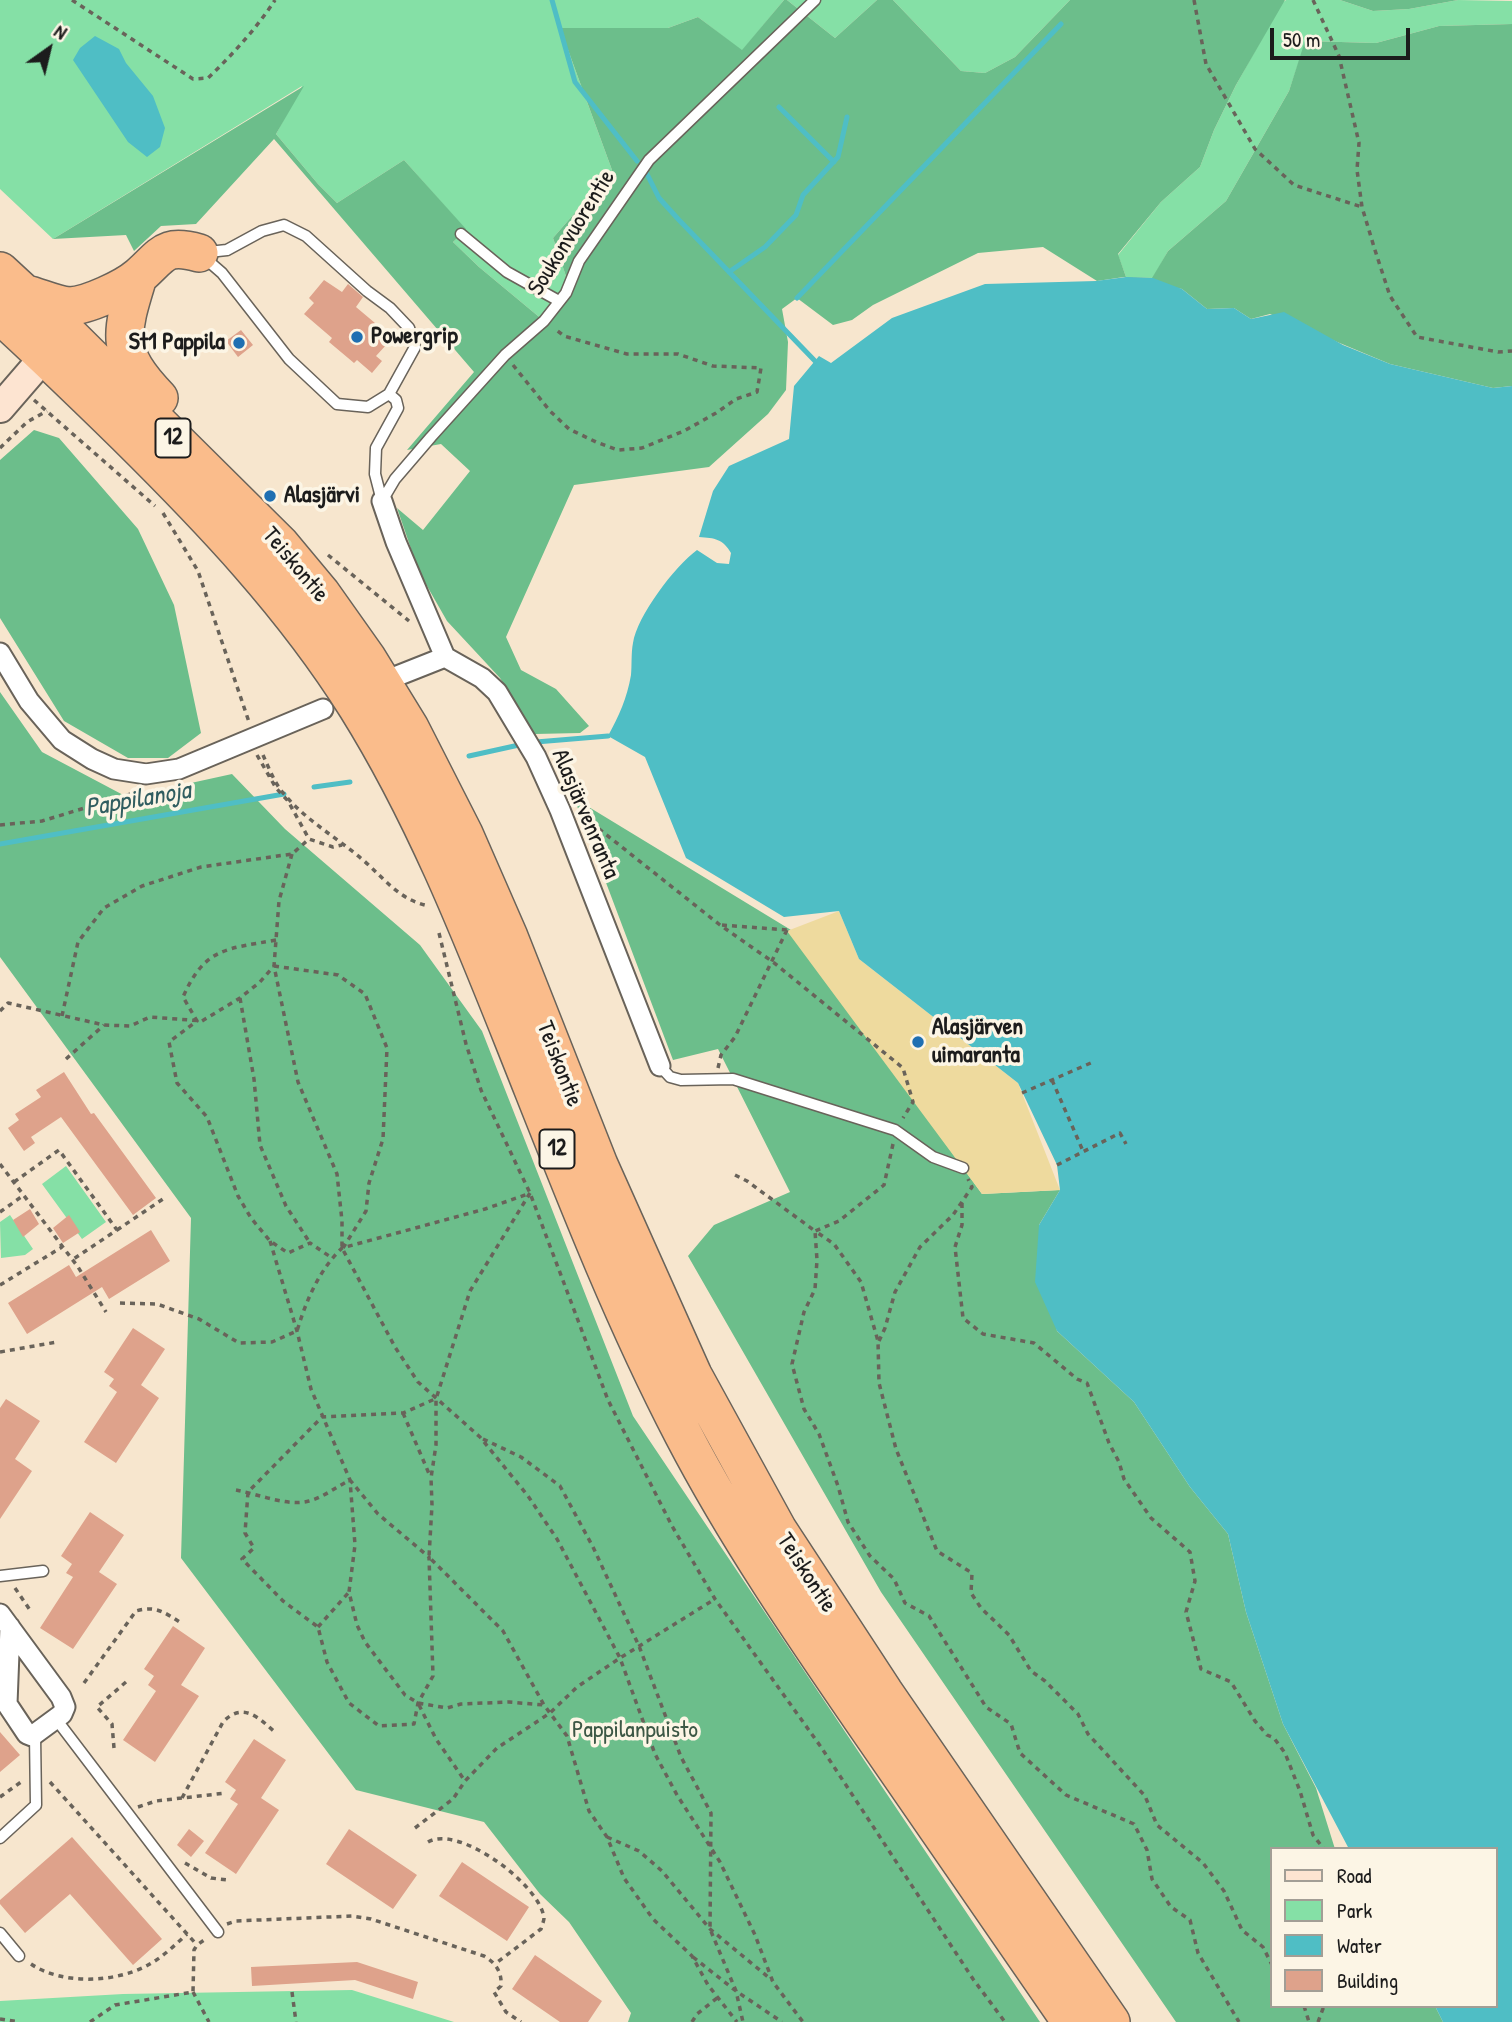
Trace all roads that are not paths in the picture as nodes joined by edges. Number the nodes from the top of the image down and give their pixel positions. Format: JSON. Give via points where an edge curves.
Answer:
{"nodes":[{"id":1,"x":815,"y":0,"type":"edge"},
{"id":2,"x":461,"y":234,"type":"dead end"},
{"id":3,"x":199,"y":253,"type":"junction"},
{"id":4,"x":138,"y":277,"type":"junction"},
{"id":5,"x":8,"y":293,"type":"edge"},
{"id":6,"x":559,"y":301,"type":"junction"},
{"id":7,"x":55,"y":344,"type":"junction"},
{"id":8,"x":389,"y":394,"type":"junction"},
{"id":9,"x":0,"y":408,"type":"edge"},
{"id":10,"x":382,"y":501,"type":"junction"},
{"id":11,"x":281,"y":545,"type":"junction"},
{"id":12,"x":0,"y":653,"type":"edge"},
{"id":13,"x":445,"y":657,"type":"junction"},
{"id":14,"x":397,"y":676,"type":"dead end"},
{"id":15,"x":323,"y":709,"type":"dead end"},
{"id":16,"x":660,"y":1066,"type":"joint"},
{"id":17,"x":963,"y":1168,"type":"road end"},
{"id":18,"x":43,"y":1571,"type":"dead end"},
{"id":19,"x":3,"y":1576,"type":"edge"},
{"id":20,"x":5,"y":1620,"type":"edge"},
{"id":21,"x":56,"y":1719,"type":"junction"},
{"id":22,"x":35,"y":1735,"type":"junction"},
{"id":23,"x":0,"y":1838,"type":"edge"},
{"id":24,"x":217,"y":1930,"type":"road end"},
{"id":25,"x":0,"y":1933,"type":"edge"},
{"id":26,"x":19,"y":1956,"type":"road end"},
{"id":27,"x":1071,"y":2022,"type":"edge"},
{"id":28,"x":1111,"y":2022,"type":"edge"}],
"edges":[{"from":1,"to":6,"type":"lane","name":"Soukonvuorentie","via":[[649,160],[579,261]]},
{"from":2,"to":6,"type":"lane","via":[[508,272]]},
{"from":3,"to":4,"type":"highway","via":[[169,250]]},
{"from":3,"to":8,"type":"lane","via":[[222,273],[289,359],[337,404],[368,407]]},
{"from":3,"to":8,"type":"lane","via":[[227,250],[262,230],[284,225],[306,236],[409,328],[415,347]]},
{"from":4,"to":5,"type":"highway","via":[[105,296],[69,306]]},
{"from":4,"to":11,"type":"highway","via":[[126,321],[126,350],[135,372],[275,520]]},
{"from":5,"to":7,"type":"highway","name":"Teiskontie","number":"12"},
{"from":6,"to":10,"type":"lane","name":"Soukonvuorentie","via":[[395,479]]},
{"from":7,"to":9,"type":"street"},
{"from":7,"to":11,"type":"highway","name":"Teiskontie","number":"12"},
{"from":7,"to":27,"type":"highway","name":"Teiskontie","number":"12","via":[[275,592],[359,710],[463,914],[571,1185],[683,1433],[802,1632]]},
{"from":8,"to":10,"type":"lane","via":[[398,408],[374,460]]},
{"from":10,"to":13,"type":"street"},
{"from":11,"to":28,"type":"highway","name":"Teiskontie","number":"12","via":[[367,657],[458,822],[599,1165],[693,1375],[778,1530]]},
{"from":12,"to":15,"type":"street","via":[[29,701],[62,740],[114,769],[146,774],[179,769]]},
{"from":13,"to":14,"type":"street"},
{"from":13,"to":16,"type":"street","name":"Alasjärvenranta","via":[[497,692],[536,757]]},
{"from":16,"to":17,"type":"lane","via":[[670,1077],[681,1080],[733,1079],[895,1130],[933,1157]]},
{"from":18,"to":19,"type":"lane"},
{"from":20,"to":21,"type":"street","via":[[65,1703],[64,1712]]},
{"from":20,"to":22,"type":"street","via":[[7,1704],[27,1734]]},
{"from":21,"to":22,"type":"street"},
{"from":21,"to":24,"type":"lane"},
{"from":22,"to":23,"type":"lane","via":[[36,1805]]},
{"from":25,"to":26,"type":"lane"}]}
